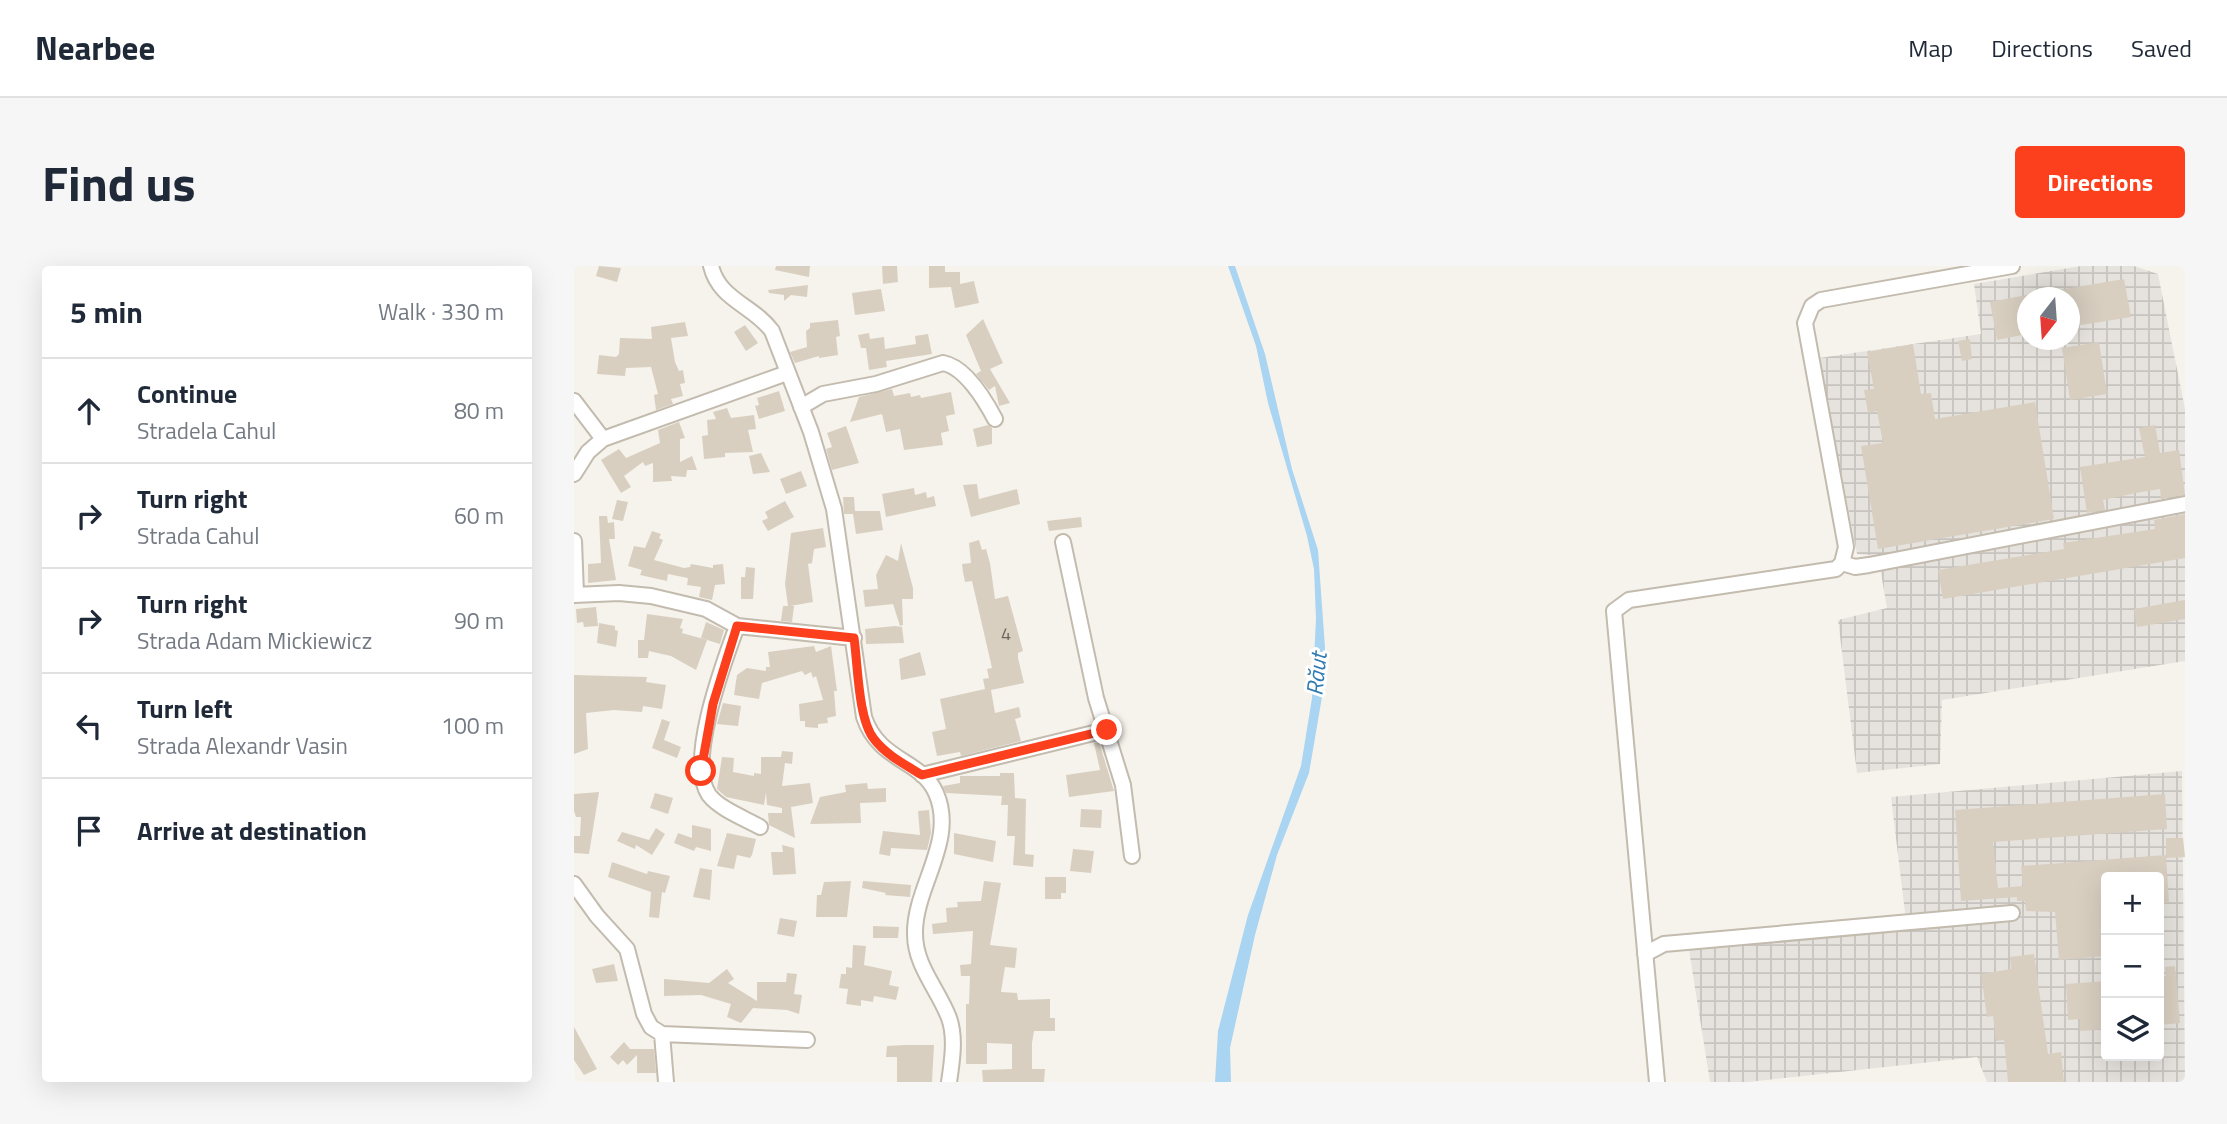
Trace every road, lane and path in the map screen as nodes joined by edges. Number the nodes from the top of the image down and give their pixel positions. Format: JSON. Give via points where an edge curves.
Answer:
{"nodes":[{"id":1,"x":711,"y":266,"type":"edge"},
{"id":2,"x":2012,"y":266,"type":"edge"},
{"id":3,"x":787,"y":373,"type":"junction"},
{"id":4,"x":574,"y":401,"type":"edge"},
{"id":5,"x":801,"y":407,"type":"junction"},
{"id":6,"x":995,"y":419,"type":"dead end"},
{"id":7,"x":603,"y":439,"type":"junction"},
{"id":8,"x":574,"y":474,"type":"edge"},
{"id":9,"x":2185,"y":504,"type":"edge"},
{"id":10,"x":574,"y":541,"type":"edge"},
{"id":11,"x":1063,"y":542,"type":"dead end"},
{"id":12,"x":1842,"y":563,"type":"junction"},
{"id":13,"x":575,"y":595,"type":"edge"},
{"id":14,"x":737,"y":626,"type":"junction"},
{"id":15,"x":854,"y":638,"type":"junction"},
{"id":16,"x":1107,"y":730,"type":"junction"},
{"id":17,"x":922,"y":775,"type":"junction"},
{"id":18,"x":760,"y":827,"type":"dead end"},
{"id":19,"x":1132,"y":856,"type":"dead end"},
{"id":20,"x":574,"y":884,"type":"edge"},
{"id":21,"x":2012,"y":913,"type":"dead end"},
{"id":22,"x":1645,"y":954,"type":"junction"},
{"id":23,"x":662,"y":1034,"type":"junction"},
{"id":24,"x":807,"y":1040,"type":"dead end"},
{"id":25,"x":665,"y":1081,"type":"edge"},
{"id":26,"x":949,"y":1082,"type":"edge"},
{"id":27,"x":1657,"y":1082,"type":"edge"}],
"edges":[{"from":1,"to":3,"type":"street","via":[[722,289],[764,319]]},
{"from":2,"to":12,"type":"street","via":[[1821,300],[1807,314],[1846,547]]},
{"from":3,"to":5,"type":"street"},
{"from":3,"to":7,"type":"street"},
{"from":4,"to":7,"type":"street"},
{"from":5,"to":6,"type":"street","via":[[823,394],[876,384],[943,363],[964,376]]},
{"from":5,"to":15,"type":"street","via":[[834,509]]},
{"from":7,"to":8,"type":"street"},
{"from":9,"to":12,"type":"street","via":[[1869,565]]},
{"from":10,"to":13,"type":"street"},
{"from":11,"to":16,"type":"street"},
{"from":12,"to":22,"type":"street","via":[[1827,571],[1629,600],[1614,611]]},
{"from":13,"to":14,"type":"street","via":[[619,593],[673,600],[706,609]]},
{"from":14,"to":15,"type":"street"},
{"from":14,"to":18,"type":"street","via":[[713,704],[701,771],[711,798]]},
{"from":15,"to":17,"type":"street","via":[[870,734],[893,757]]},
{"from":16,"to":17,"type":"street"},
{"from":16,"to":19,"type":"street","via":[[1123,785]]},
{"from":17,"to":26,"type":"street","via":[[935,791],[941,815],[915,935],[921,966],[949,1019]]},
{"from":20,"to":23,"type":"street","via":[[627,949],[644,1014]]},
{"from":21,"to":22,"type":"street","via":[[1664,944]]},
{"from":22,"to":27,"type":"street"},
{"from":23,"to":24,"type":"street"},
{"from":23,"to":25,"type":"street"}]}
